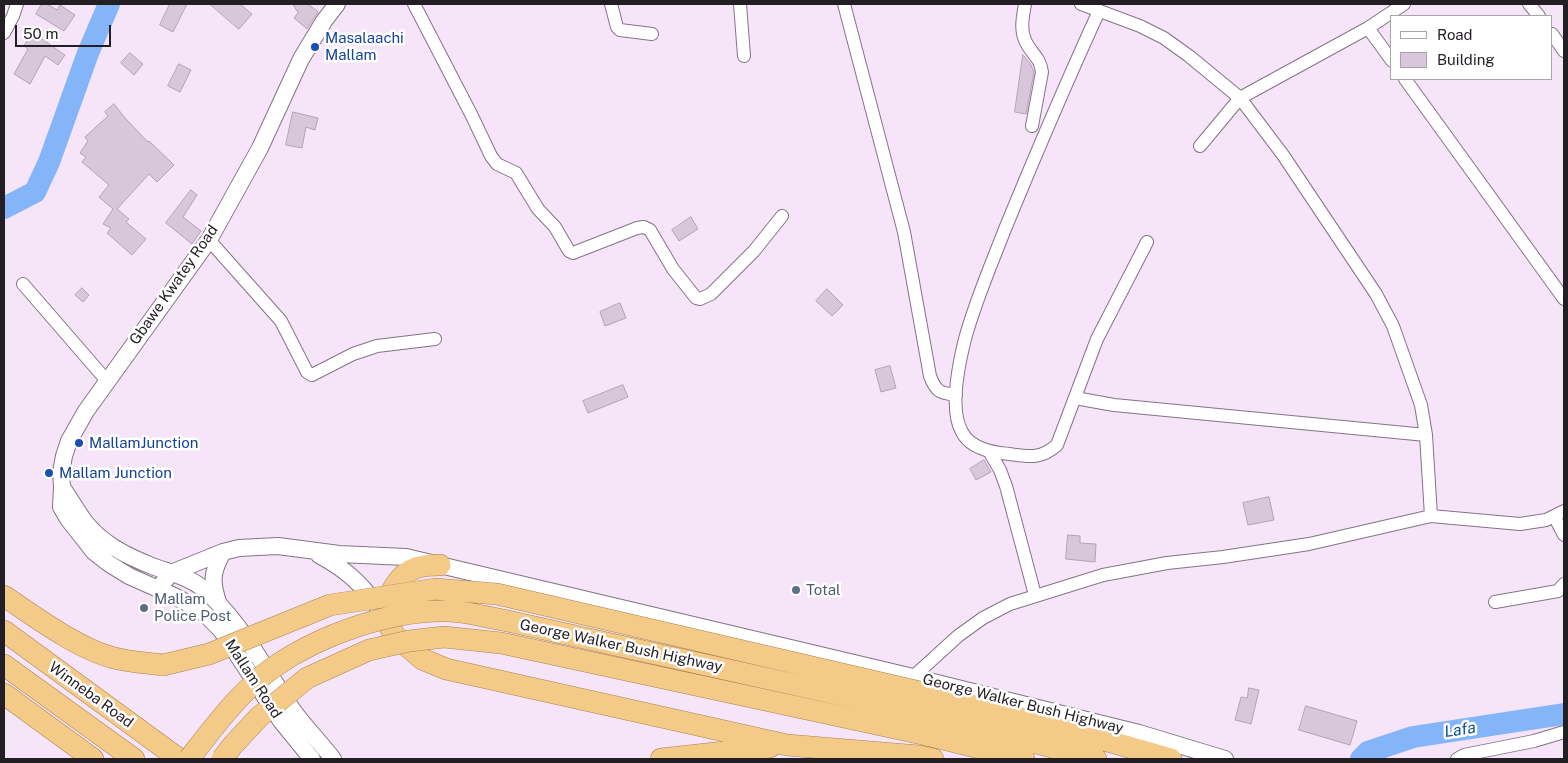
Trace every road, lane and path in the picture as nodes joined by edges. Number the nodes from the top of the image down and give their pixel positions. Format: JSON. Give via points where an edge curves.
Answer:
{"nodes":[{"id":1,"x":17,"y":4,"type":"edge"},
{"id":2,"x":337,"y":4,"type":"edge"},
{"id":3,"x":414,"y":4,"type":"edge"},
{"id":4,"x":611,"y":4,"type":"edge"},
{"id":5,"x":740,"y":4,"type":"edge"},
{"id":6,"x":844,"y":4,"type":"edge"},
{"id":7,"x":1024,"y":4,"type":"edge"},
{"id":8,"x":1081,"y":4,"type":"edge"},
{"id":9,"x":1404,"y":4,"type":"edge"},
{"id":10,"x":1529,"y":4,"type":"edge"},
{"id":11,"x":1099,"y":11,"type":"junction"},
{"id":12,"x":1538,"y":15,"type":"edge"},
{"id":13,"x":1368,"y":28,"type":"junction"},
{"id":14,"x":4,"y":33,"type":"edge"},
{"id":15,"x":652,"y":34,"type":"dead end"},
{"id":16,"x":1553,"y":35,"type":"edge"},
{"id":17,"x":1564,"y":51,"type":"edge"},
{"id":18,"x":744,"y":56,"type":"dead end"},
{"id":19,"x":1390,"y":58,"type":"edge"},
{"id":20,"x":1406,"y":80,"type":"edge"},
{"id":21,"x":1240,"y":98,"type":"junction"},
{"id":22,"x":1032,"y":126,"type":"dead end"},
{"id":23,"x":1200,"y":146,"type":"dead end"},
{"id":24,"x":782,"y":216,"type":"dead end"},
{"id":25,"x":209,"y":240,"type":"junction"},
{"id":26,"x":1147,"y":242,"type":"dead end"},
{"id":27,"x":22,"y":284,"type":"dead end"},
{"id":28,"x":1564,"y":298,"type":"edge"},
{"id":29,"x":435,"y":339,"type":"dead end"},
{"id":30,"x":107,"y":381,"type":"junction"},
{"id":31,"x":956,"y":395,"type":"junction"},
{"id":32,"x":1075,"y":398,"type":"junction"},
{"id":33,"x":1426,"y":435,"type":"junction"},
{"id":34,"x":989,"y":451,"type":"junction"},
{"id":35,"x":62,"y":487,"type":"junction"},
{"id":36,"x":1559,"y":514,"type":"edge"},
{"id":37,"x":1431,"y":516,"type":"junction"},
{"id":38,"x":1564,"y":534,"type":"edge"},
{"id":39,"x":313,"y":551,"type":"junction"},
{"id":40,"x":223,"y":552,"type":"junction"},
{"id":41,"x":440,"y":565,"type":"junction"},
{"id":42,"x":171,"y":573,"type":"junction"},
{"id":43,"x":1564,"y":584,"type":"edge"},
{"id":44,"x":158,"y":589,"type":"junction"},
{"id":45,"x":1035,"y":595,"type":"junction"},
{"id":46,"x":4,"y":596,"type":"edge"},
{"id":47,"x":218,"y":602,"type":"junction"},
{"id":48,"x":1495,"y":602,"type":"dead end"},
{"id":49,"x":383,"y":613,"type":"junction"},
{"id":50,"x":4,"y":631,"type":"edge"},
{"id":51,"x":4,"y":665,"type":"edge"},
{"id":52,"x":913,"y":677,"type":"junction"},
{"id":53,"x":4,"y":694,"type":"edge"},
{"id":54,"x":933,"y":705,"type":"junction"},
{"id":55,"x":1564,"y":732,"type":"edge"},
{"id":56,"x":787,"y":745,"type":"junction"},
{"id":57,"x":84,"y":757,"type":"edge"},
{"id":58,"x":134,"y":759,"type":"edge"},
{"id":59,"x":179,"y":759,"type":"edge"},
{"id":60,"x":189,"y":759,"type":"edge"},
{"id":61,"x":222,"y":759,"type":"edge"},
{"id":62,"x":312,"y":759,"type":"edge"},
{"id":63,"x":333,"y":759,"type":"edge"},
{"id":64,"x":661,"y":759,"type":"edge"},
{"id":65,"x":933,"y":759,"type":"edge"},
{"id":66,"x":1024,"y":759,"type":"edge"},
{"id":67,"x":1096,"y":759,"type":"edge"},
{"id":68,"x":1171,"y":759,"type":"edge"},
{"id":69,"x":1225,"y":759,"type":"edge"},
{"id":70,"x":1457,"y":759,"type":"edge"}],
"edges":[{"from":1,"to":14,"type":"street"},
{"from":2,"to":25,"type":"street","name":"Gbawe Kwatey Road","via":[[301,59],[260,148]]},
{"from":3,"to":24,"type":"street","via":[[491,156],[497,164],[516,174],[569,251],[573,253],[644,227],[650,230],[673,269],[700,299],[711,294],[732,274]]},
{"from":4,"to":15,"type":"street","via":[[620,30]]},
{"from":5,"to":18,"type":"street"},
{"from":6,"to":31,"type":"street","via":[[904,232],[930,376],[934,387],[942,393]]},
{"from":7,"to":22,"type":"street","via":[[1024,40],[1038,57],[1042,72]]},
{"from":8,"to":11,"type":"street"},
{"from":9,"to":13,"type":"street"},
{"from":10,"to":12,"type":"street"},
{"from":11,"to":21,"type":"street","via":[[1164,38]]},
{"from":11,"to":31,"type":"street","via":[[1044,133],[981,290],[965,339]]},
{"from":13,"to":19,"type":"street"},
{"from":13,"to":21,"type":"street"},
{"from":16,"to":17,"type":"street"},
{"from":20,"to":28,"type":"street"},
{"from":21,"to":23,"type":"street"},
{"from":21,"to":33,"type":"street","via":[[1283,155],[1376,294],[1409,366]]},
{"from":25,"to":29,"type":"street","via":[[281,321],[307,372],[312,375],[377,346]]},
{"from":25,"to":30,"type":"street","name":"Gbawe Kwatey Road"},
{"from":26,"to":32,"type":"street","via":[[1097,340]]},
{"from":27,"to":30,"type":"street"},
{"from":30,"to":35,"type":"street","name":"Gbawe Kwatey Road","via":[[69,441],[61,472]]},
{"from":31,"to":34,"type":"street","via":[[957,418],[962,433],[973,444]]},
{"from":32,"to":33,"type":"street","via":[[1114,405]]},
{"from":32,"to":34,"type":"street","via":[[1057,445],[1048,453],[1036,457]]},
{"from":33,"to":37,"type":"street"},
{"from":34,"to":45,"type":"street","via":[[1006,486]]},
{"from":35,"to":42,"type":"street","via":[[98,536],[130,557]]},
{"from":35,"to":44,"type":"street","name":"Mallam Road","via":[[61,506],[75,530],[94,552],[129,576]]},
{"from":36,"to":37,"type":"street","via":[[1546,520],[1520,524]]},
{"from":36,"to":38,"type":"street"},
{"from":37,"to":45,"type":"street","via":[[1290,547],[1103,575]]},
{"from":39,"to":40,"type":"street","name":"George Walker Bush Highway","via":[[268,546]]},
{"from":39,"to":41,"type":"street","name":"George Walker Bush Highway","via":[[406,557]]},
{"from":39,"to":49,"type":"street","via":[[353,577]]},
{"from":40,"to":42,"type":"street","name":"George Walker Bush Highway"},
{"from":40,"to":47,"type":"street","via":[[212,578]]},
{"from":41,"to":49,"type":"highway","via":[[417,567],[403,573],[388,597]]},
{"from":41,"to":52,"type":"street","name":"George Walker Bush Highway"},
{"from":42,"to":44,"type":"street"},
{"from":42,"to":47,"type":"street","via":[[199,585]]},
{"from":43,"to":48,"type":"street","via":[[1558,590]]},
{"from":44,"to":62,"type":"street","name":"Mallam Road","via":[[202,611],[221,630],[281,721]]},
{"from":45,"to":52,"type":"street","via":[[983,618]]},
{"from":46,"to":54,"type":"highway","bridge":true,"via":[[95,651],[113,658],[163,665],[208,654],[330,605],[435,589],[497,594]]},
{"from":47,"to":63,"type":"street","via":[[294,711]]},
{"from":49,"to":56,"type":"highway","via":[[394,635],[422,659],[446,669]]},
{"from":50,"to":59,"type":"highway","name":"Winneba Road"},
{"from":51,"to":58,"type":"highway","name":"Winneba Road"},
{"from":52,"to":69,"type":"street","name":"George Walker Bush Highway","via":[[1139,733]]},
{"from":53,"to":57,"type":"highway"},
{"from":54,"to":60,"type":"highway","name":"George Walker Bush Highway","bridge":true,"via":[[447,611],[398,615],[363,624],[296,653],[273,667],[238,699]]},
{"from":54,"to":67,"type":"highway","name":"George Walker Bush Highway"},
{"from":54,"to":68,"type":"highway","via":[[1097,738]]},
{"from":55,"to":70,"type":"street"},
{"from":56,"to":64,"type":"highway"},
{"from":56,"to":65,"type":"highway"},
{"from":61,"to":66,"type":"highway","name":"George Walker Bush Highway","bridge":true,"via":[[259,717],[307,678],[369,650],[444,637],[501,644],[927,735]]}]}
